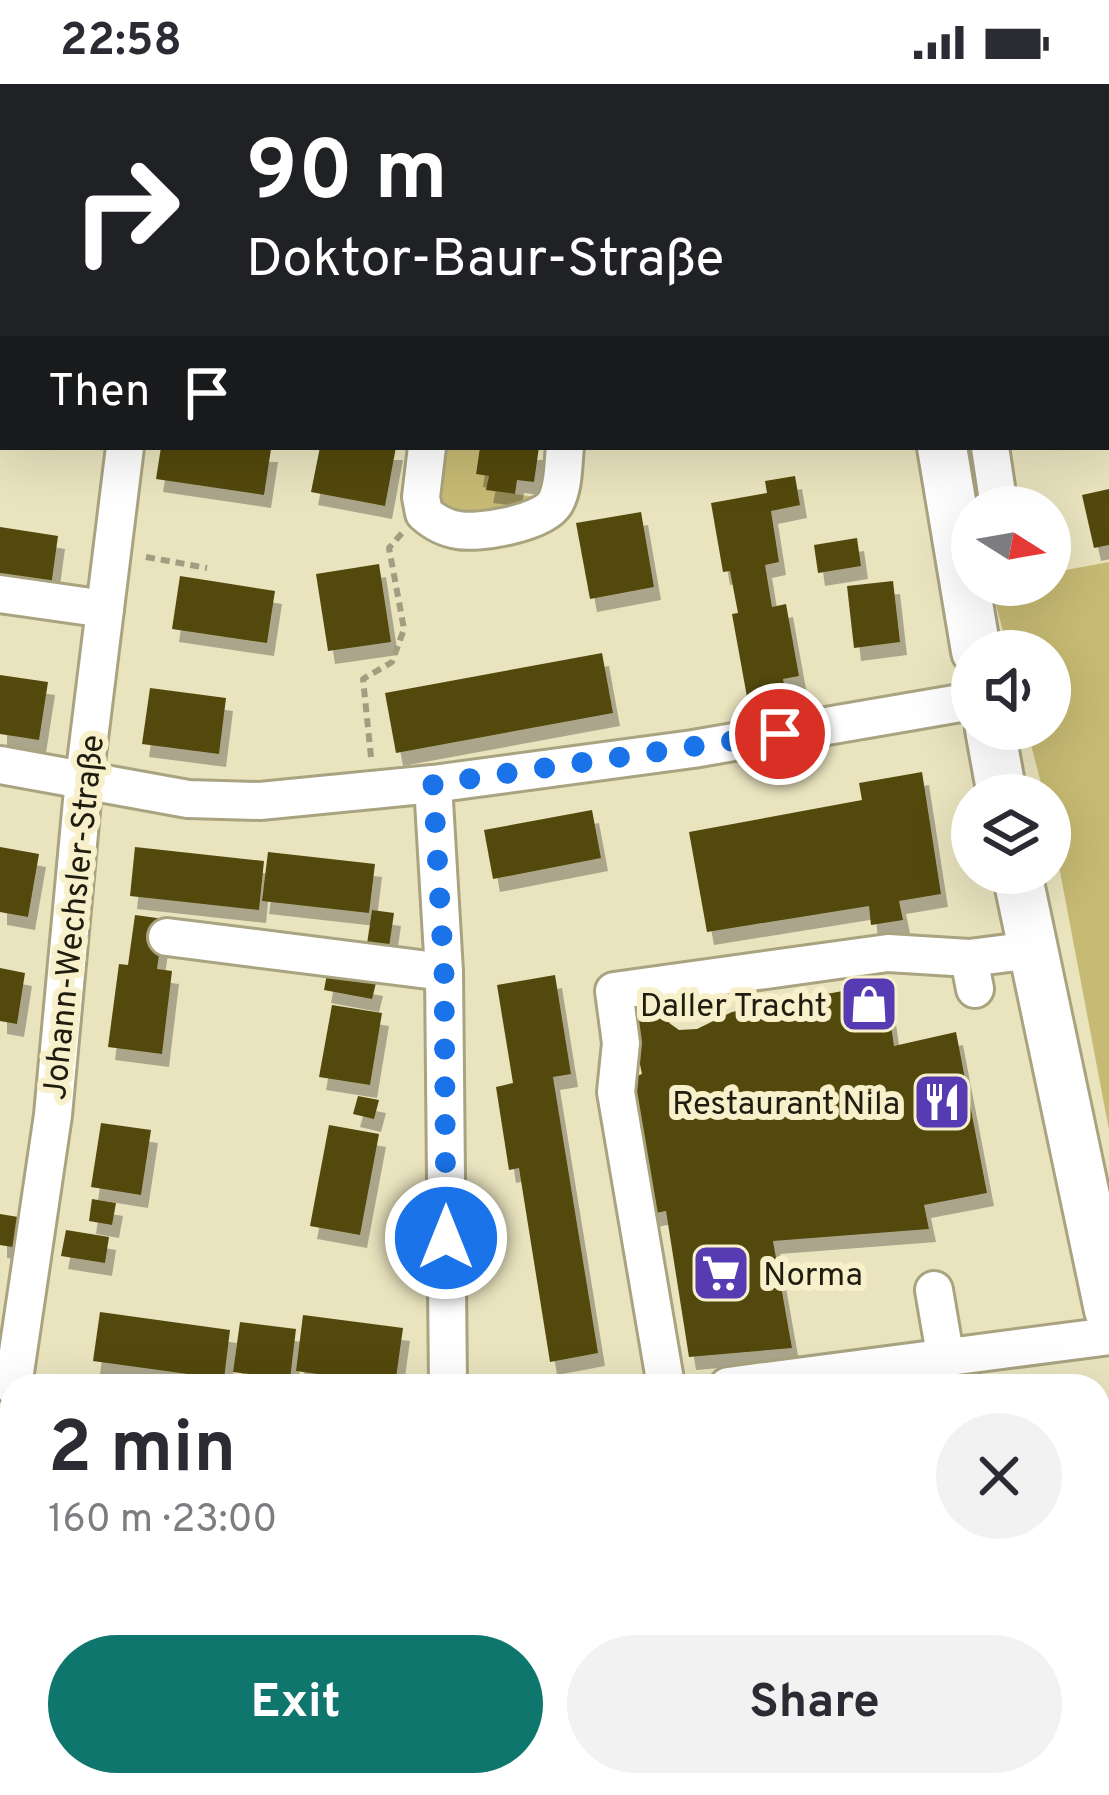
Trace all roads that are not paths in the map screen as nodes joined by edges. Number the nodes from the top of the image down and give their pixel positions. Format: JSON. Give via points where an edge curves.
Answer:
{"nodes":[{"id":1,"x":125,"y":450,"type":"edge"},
{"id":2,"x":427,"y":450,"type":"edge"},
{"id":3,"x":565,"y":450,"type":"edge"},
{"id":4,"x":943,"y":450,"type":"edge"},
{"id":5,"x":990,"y":450,"type":"edge"},
{"id":6,"x":996,"y":486,"type":"edge"},
{"id":7,"x":951,"y":493,"type":"edge"},
{"id":8,"x":0,"y":594,"type":"edge"},
{"id":9,"x":105,"y":609,"type":"junction"},
{"id":10,"x":951,"y":705,"type":"edge"},
{"id":11,"x":0,"y":766,"type":"edge"},
{"id":12,"x":85,"y":779,"type":"junction"},
{"id":13,"x":433,"y":784,"type":"junction"},
{"id":14,"x":1021,"y":894,"type":"edge"},
{"id":15,"x":167,"y":937,"type":"dead end"},
{"id":16,"x":1031,"y":950,"type":"junction"},
{"id":17,"x":444,"y":972,"type":"junction"},
{"id":18,"x":934,"y":1290,"type":"dead end"},
{"id":19,"x":1109,"y":1310,"type":"edge"},
{"id":20,"x":1109,"y":1336,"type":"edge"},
{"id":21,"x":946,"y":1360,"type":"junction"},
{"id":22,"x":14,"y":1374,"type":"edge"},
{"id":23,"x":448,"y":1374,"type":"edge"},
{"id":24,"x":664,"y":1374,"type":"edge"},
{"id":25,"x":829,"y":1374,"type":"edge"}],
"edges":[{"from":1,"to":9,"type":"street","name":"Johann-Wechsler-Straße"},
{"from":2,"to":3,"type":"street","via":[[424,514],[472,531],[542,515],[556,500]]},
{"from":4,"to":7,"type":"main road"},
{"from":5,"to":6,"type":"street"},
{"from":8,"to":9,"type":"street"},
{"from":9,"to":12,"type":"street","name":"Johann-Wechsler-Straße"},
{"from":10,"to":13,"type":"street"},
{"from":11,"to":12,"type":"street"},
{"from":12,"to":13,"type":"street","via":[[188,799],[260,801]]},
{"from":12,"to":22,"type":"street","name":"Johann-Wechsler-Straße","via":[[53,1115]]},
{"from":13,"to":17,"type":"street"},
{"from":14,"to":16,"type":"main road"},
{"from":15,"to":17,"type":"street"},
{"from":16,"to":19,"type":"main road"},
{"from":16,"to":24,"type":"street","via":[[972,974],[888,953],[614,991],[616,1092]]},
{"from":17,"to":23,"type":"street"},
{"from":18,"to":21,"type":"street"},
{"from":20,"to":21,"type":"street"},
{"from":21,"to":25,"type":"street"}]}
